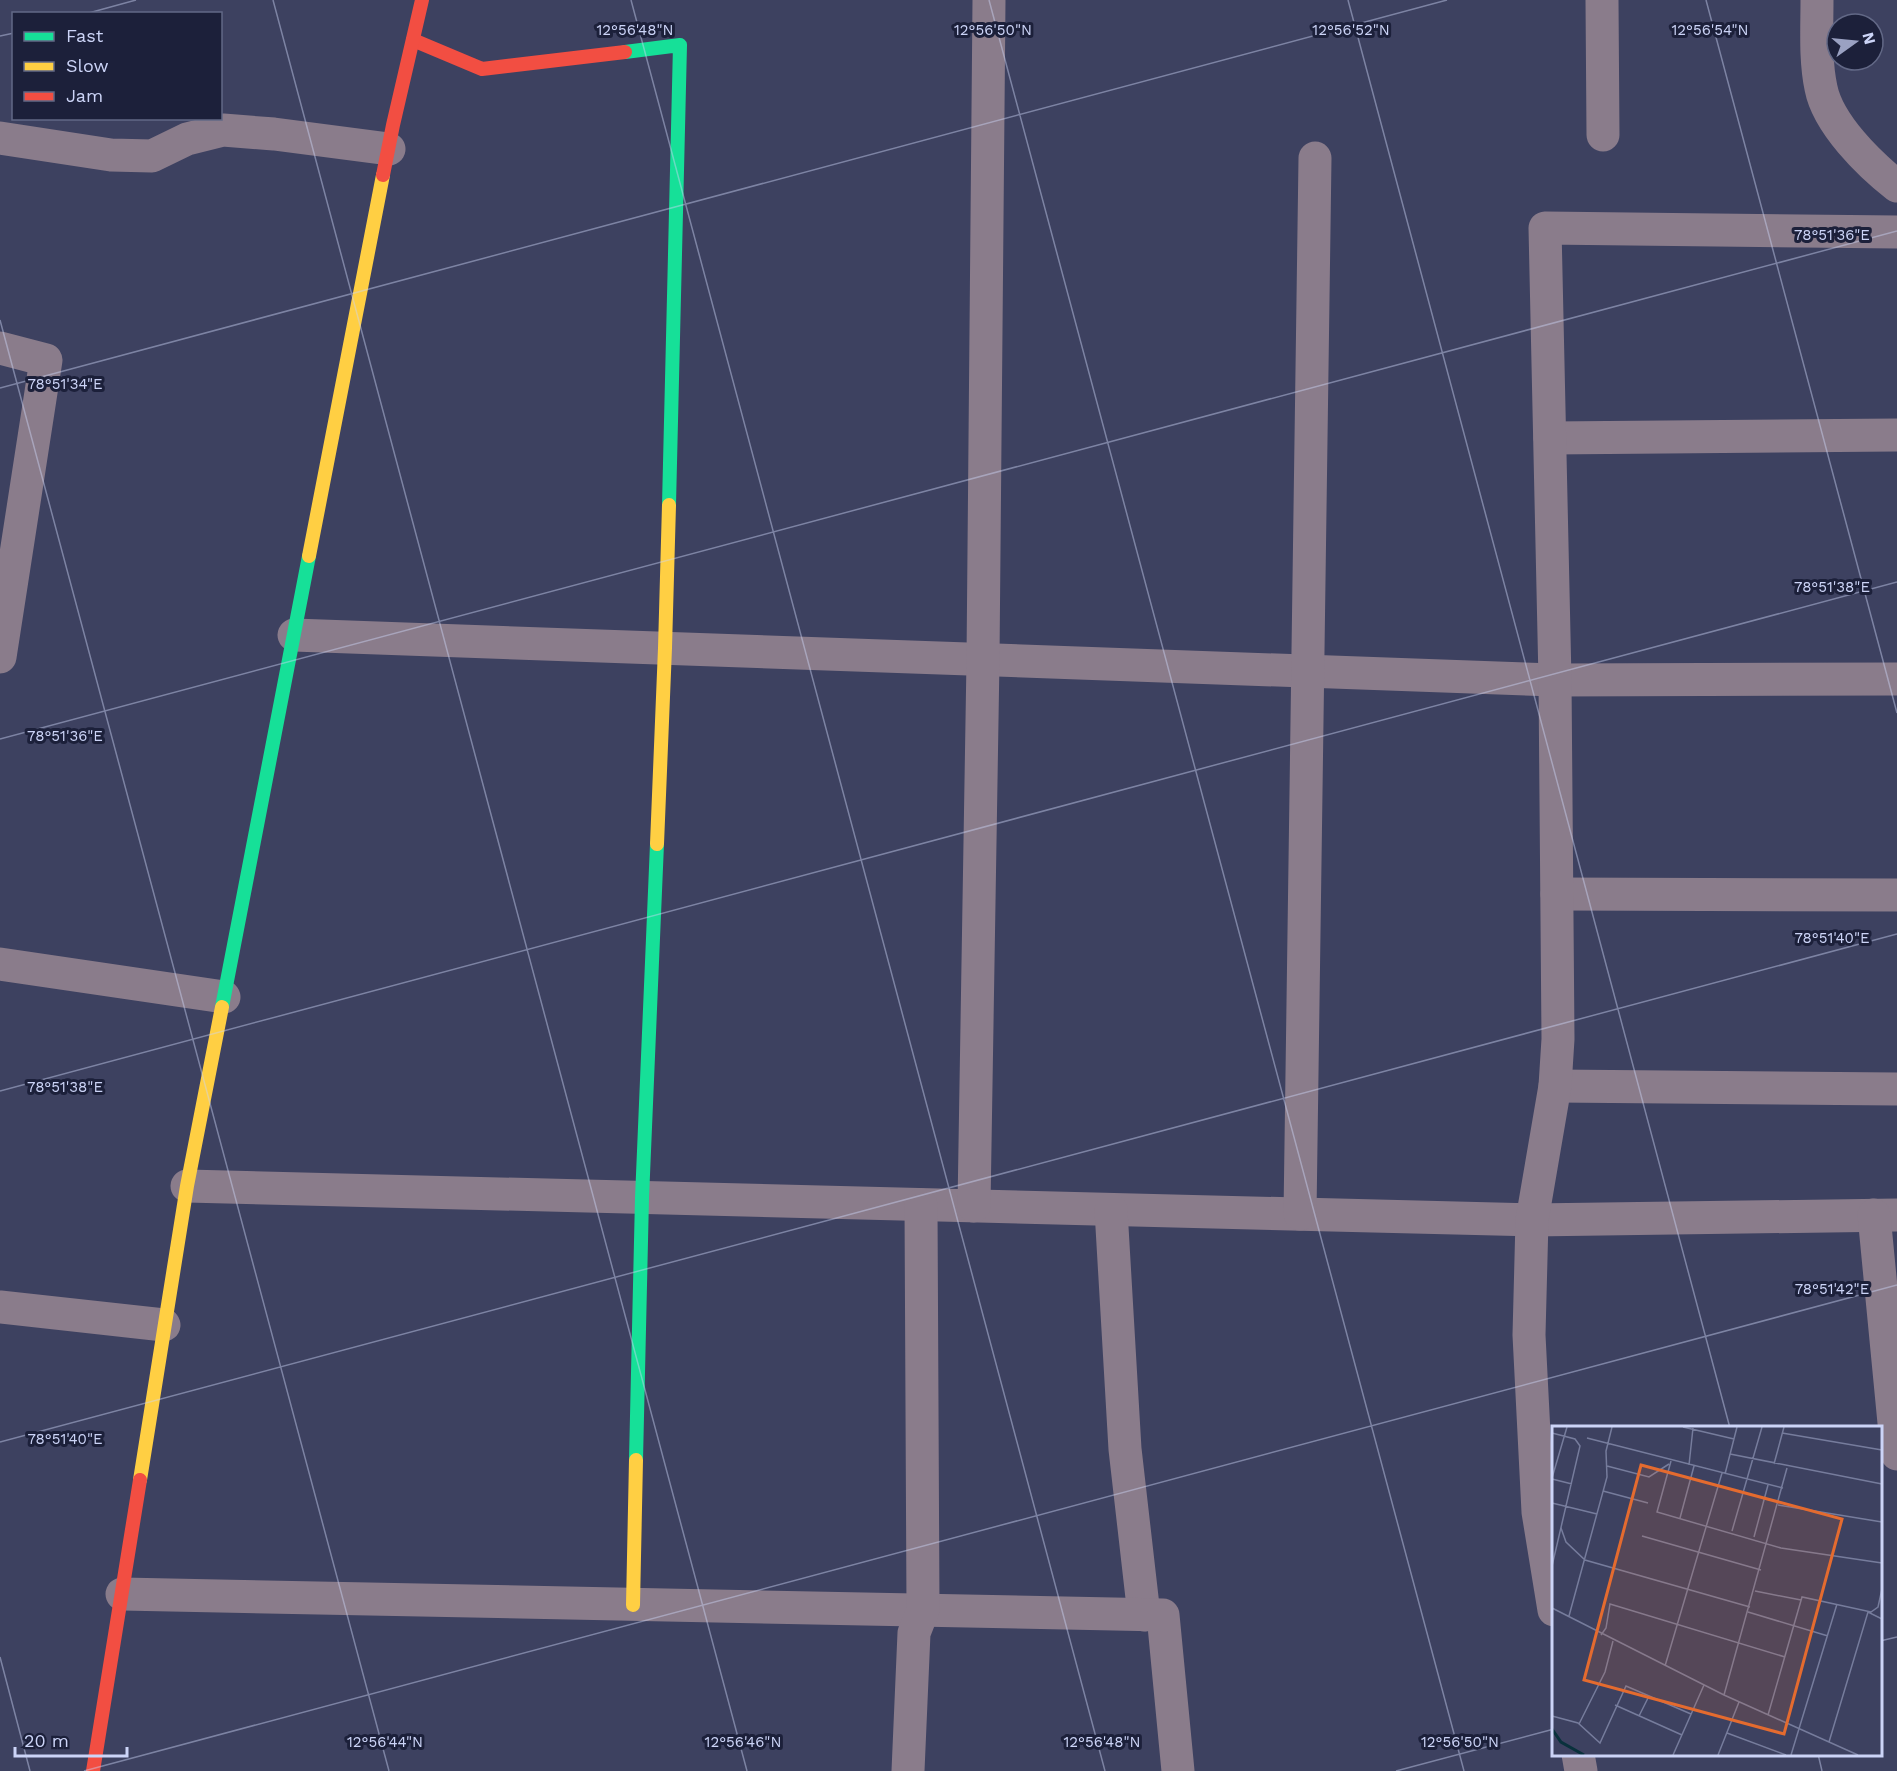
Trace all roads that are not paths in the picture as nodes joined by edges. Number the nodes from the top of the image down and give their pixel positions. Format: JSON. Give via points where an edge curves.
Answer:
{"nodes":[{"id":1,"x":422,"y":0,"type":"edge"},
{"id":2,"x":989,"y":0,"type":"edge"},
{"id":3,"x":1602,"y":0,"type":"edge"},
{"id":4,"x":1817,"y":0,"type":"edge"},
{"id":5,"x":413,"y":40,"type":"junction"},
{"id":6,"x":1603,"y":135,"type":"dead end"},
{"id":7,"x":0,"y":138,"type":"edge"},
{"id":8,"x":389,"y":149,"type":"junction"},
{"id":9,"x":1315,"y":158,"type":"dead end"},
{"id":10,"x":1897,"y":186,"type":"edge"},
{"id":11,"x":1897,"y":232,"type":"edge"},
{"id":12,"x":0,"y":348,"type":"edge"},
{"id":13,"x":1897,"y":435,"type":"edge"},
{"id":14,"x":1550,"y":438,"type":"junction"},
{"id":15,"x":7,"y":571,"type":"edge"},
{"id":16,"x":294,"y":634,"type":"junction"},
{"id":17,"x":665,"y":648,"type":"junction"},
{"id":18,"x":0,"y":657,"type":"edge"},
{"id":19,"x":983,"y":660,"type":"junction"},
{"id":20,"x":1307,"y":671,"type":"junction"},
{"id":21,"x":1897,"y":679,"type":"edge"},
{"id":22,"x":1555,"y":680,"type":"junction"},
{"id":23,"x":1557,"y":894,"type":"junction"},
{"id":24,"x":1897,"y":895,"type":"edge"},
{"id":25,"x":0,"y":964,"type":"edge"},
{"id":26,"x":224,"y":997,"type":"junction"},
{"id":27,"x":1555,"y":1086,"type":"junction"},
{"id":28,"x":1897,"y":1089,"type":"edge"},
{"id":29,"x":187,"y":1186,"type":"junction"},
{"id":30,"x":642,"y":1198,"type":"junction"},
{"id":31,"x":921,"y":1205,"type":"junction"},
{"id":32,"x":974,"y":1206,"type":"junction"},
{"id":33,"x":1111,"y":1210,"type":"junction"},
{"id":34,"x":1300,"y":1214,"type":"junction"},
{"id":35,"x":1886,"y":1215,"type":"edge"},
{"id":36,"x":1532,"y":1220,"type":"junction"},
{"id":37,"x":0,"y":1307,"type":"edge"},
{"id":38,"x":164,"y":1325,"type":"junction"},
{"id":39,"x":1897,"y":1454,"type":"edge"},
{"id":40,"x":122,"y":1594,"type":"junction"},
{"id":41,"x":1552,"y":1597,"type":"edge"},
{"id":42,"x":633,"y":1605,"type":"junction"},
{"id":43,"x":923,"y":1610,"type":"junction"},
{"id":44,"x":1144,"y":1615,"type":"junction"},
{"id":45,"x":1578,"y":1756,"type":"edge"},
{"id":46,"x":93,"y":1771,"type":"edge"},
{"id":47,"x":908,"y":1771,"type":"edge"},
{"id":48,"x":1178,"y":1771,"type":"edge"},
{"id":49,"x":1581,"y":1771,"type":"edge"}],
"edges":[{"from":1,"to":5,"type":"street"},
{"from":2,"to":19,"type":"street"},
{"from":3,"to":6,"type":"street"},
{"from":4,"to":10,"type":"street","via":[[1821,91],[1832,116],[1854,145]]},
{"from":5,"to":8,"type":"street"},
{"from":5,"to":17,"type":"street","via":[[482,69],[680,45]]},
{"from":7,"to":8,"type":"street","via":[[111,155],[152,156],[186,139],[223,130]]},
{"from":8,"to":16,"type":"street"},
{"from":9,"to":20,"type":"street"},
{"from":11,"to":14,"type":"street","via":[[1545,228]]},
{"from":12,"to":15,"type":"street","via":[[46,360]]},
{"from":13,"to":14,"type":"street"},
{"from":14,"to":22,"type":"street"},
{"from":15,"to":18,"type":"street"},
{"from":16,"to":17,"type":"street"},
{"from":16,"to":26,"type":"street"},
{"from":17,"to":19,"type":"street"},
{"from":17,"to":30,"type":"street"},
{"from":19,"to":20,"type":"street"},
{"from":19,"to":32,"type":"street"},
{"from":20,"to":22,"type":"street"},
{"from":20,"to":34,"type":"street"},
{"from":21,"to":22,"type":"street"},
{"from":22,"to":23,"type":"street"},
{"from":23,"to":24,"type":"street"},
{"from":23,"to":27,"type":"street"},
{"from":25,"to":26,"type":"street"},
{"from":26,"to":29,"type":"street"},
{"from":27,"to":28,"type":"street"},
{"from":27,"to":36,"type":"street"},
{"from":29,"to":30,"type":"street"},
{"from":29,"to":38,"type":"street"},
{"from":30,"to":31,"type":"street"},
{"from":30,"to":42,"type":"street"},
{"from":31,"to":32,"type":"street"},
{"from":31,"to":43,"type":"street"},
{"from":32,"to":33,"type":"street"},
{"from":33,"to":34,"type":"street"},
{"from":33,"to":44,"type":"street","via":[[1125,1449]]},
{"from":34,"to":36,"type":"street"},
{"from":35,"to":36,"type":"street"},
{"from":35,"to":39,"type":"street"},
{"from":36,"to":41,"type":"street","via":[[1529,1335],[1537,1500]]},
{"from":37,"to":38,"type":"street"},
{"from":38,"to":40,"type":"street"},
{"from":40,"to":42,"type":"street"},
{"from":40,"to":46,"type":"street"},
{"from":42,"to":43,"type":"street"},
{"from":43,"to":44,"type":"street"},
{"from":43,"to":47,"type":"street","via":[[915,1633]]},
{"from":44,"to":48,"type":"street","via":[[1163,1615]]},
{"from":45,"to":49,"type":"street"}]}
